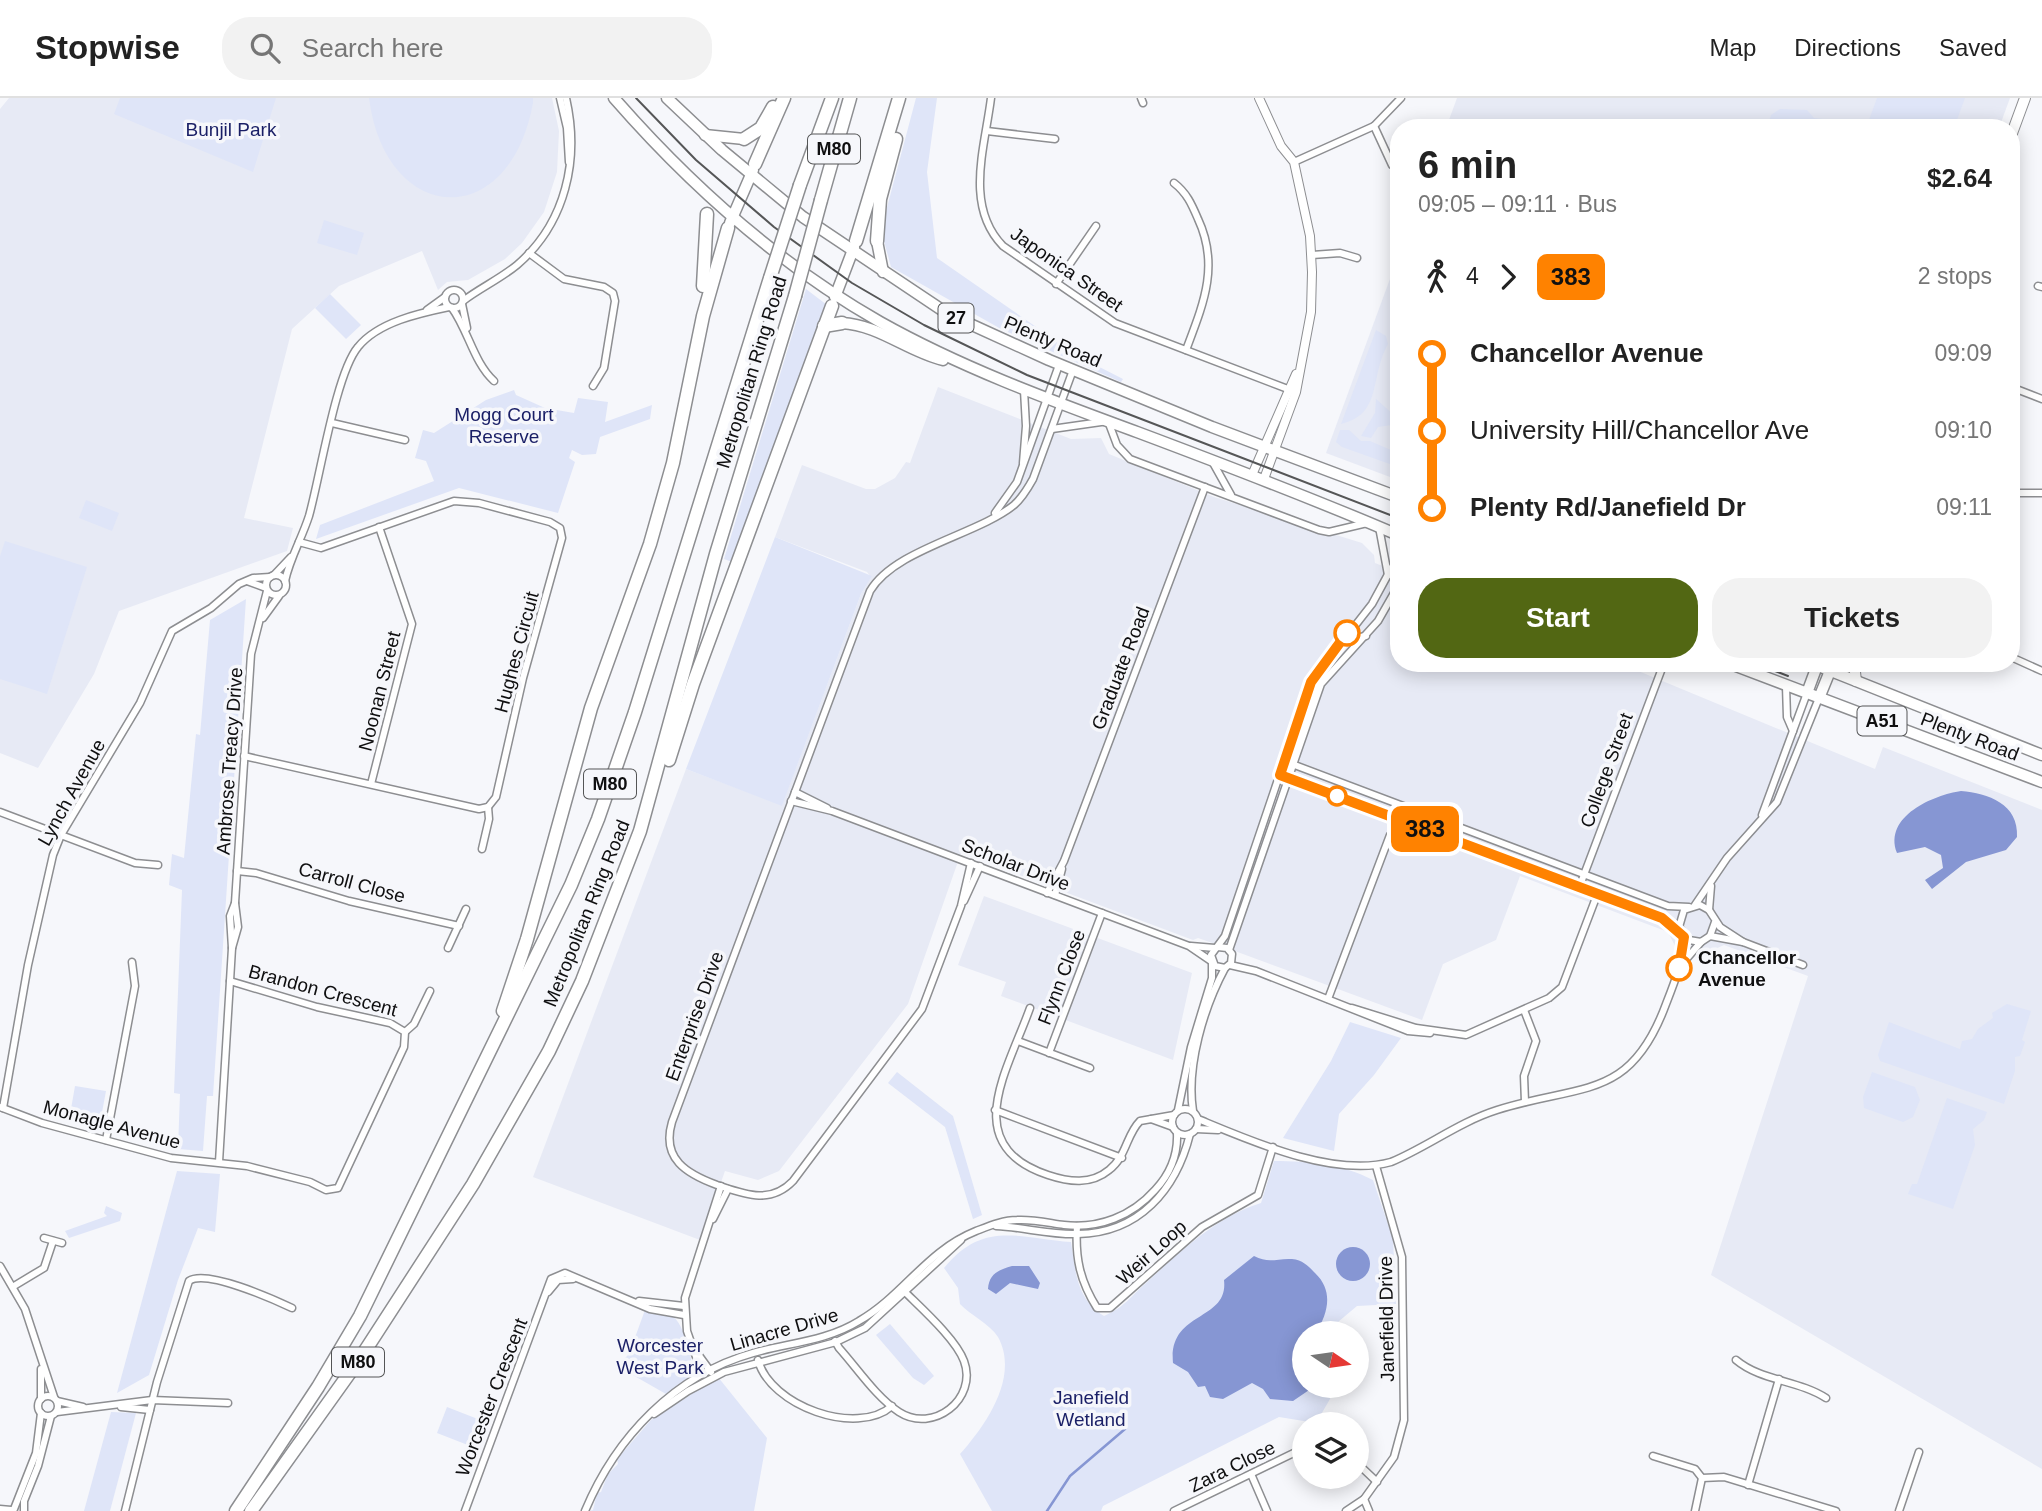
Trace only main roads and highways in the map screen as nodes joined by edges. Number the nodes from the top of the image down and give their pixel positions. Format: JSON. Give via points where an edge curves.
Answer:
{"nodes":[{"id":1,"x":614,"y":98,"type":"edge"},
{"id":2,"x":667,"y":98,"type":"edge"},
{"id":3,"x":778,"y":98,"type":"edge"},
{"id":4,"x":784,"y":98,"type":"edge"},
{"id":5,"x":832,"y":98,"type":"edge"},
{"id":6,"x":850,"y":98,"type":"edge"},
{"id":7,"x":899,"y":98,"type":"edge"},
{"id":8,"x":905,"y":98,"type":"edge"},
{"id":9,"x":2025,"y":98,"type":"edge"},
{"id":10,"x":2017,"y":119,"type":"edge"},
{"id":11,"x":705,"y":135,"type":"junction"},
{"id":12,"x":744,"y":139,"type":"joint"},
{"id":13,"x":753,"y":170,"type":"junction"},
{"id":14,"x":704,"y":191,"type":"junction"},
{"id":15,"x":707,"y":214,"type":"joint"},
{"id":16,"x":730,"y":222,"type":"junction"},
{"id":17,"x":877,"y":241,"type":"joint"},
{"id":18,"x":854,"y":247,"type":"junction"},
{"id":19,"x":883,"y":272,"type":"junction"},
{"id":20,"x":834,"y":300,"type":"junction"},
{"id":21,"x":842,"y":323,"type":"joint"},
{"id":22,"x":824,"y":327,"type":"junction"},
{"id":23,"x":973,"y":368,"type":"junction"},
{"id":24,"x":691,"y":380,"type":"junction"},
{"id":25,"x":1390,"y":494,"type":"edge"},
{"id":26,"x":1390,"y":531,"type":"edge"},
{"id":27,"x":1751,"y":672,"type":"edge"},
{"id":28,"x":1813,"y":672,"type":"edge"},
{"id":29,"x":1830,"y":672,"type":"edge"},
{"id":30,"x":1841,"y":672,"type":"edge"},
{"id":31,"x":1855,"y":672,"type":"edge"},
{"id":32,"x":1856,"y":681,"type":"junction"},
{"id":33,"x":1807,"y":693,"type":"junction"},
{"id":34,"x":1819,"y":698,"type":"junction"},
{"id":35,"x":2042,"y":755,"type":"edge"},
{"id":36,"x":2042,"y":782,"type":"edge"},
{"id":37,"x":640,"y":831,"type":"junction"},
{"id":38,"x":494,"y":1042,"type":"junction"},
{"id":39,"x":236,"y":1511,"type":"edge"},
{"id":40,"x":251,"y":1511,"type":"edge"}],
"edges":[{"from":1,"to":14,"type":"highway","number":"27"},
{"from":2,"to":11,"type":"highway","name":"Plenty Road","number":"27"},
{"from":3,"to":12,"type":"highway","via":[[761,128]]},
{"from":4,"to":13,"type":"highway"},
{"from":5,"to":38,"type":"highway","name":"Metropolitan Ring Road","number":"M80","bridge":true,"via":[[800,185],[598,819]]},
{"from":6,"to":37,"type":"highway","name":"Metropolitan Ring Road","number":"M80","bridge":true},
{"from":7,"to":18,"type":"highway"},
{"from":8,"to":17,"type":"highway","via":[[878,207]]},
{"from":9,"to":10,"type":"main road"},
{"from":11,"to":12,"type":"highway"},
{"from":11,"to":13,"type":"highway","name":"Plenty Road","number":"27"},
{"from":13,"to":16,"type":"highway"},
{"from":13,"to":18,"type":"highway","name":"Plenty Road","number":"27"},
{"from":14,"to":15,"type":"highway"},
{"from":14,"to":16,"type":"highway","number":"27"},
{"from":15,"to":24,"type":"highway","via":[[706,269]]},
{"from":16,"to":20,"type":"highway","number":"27"},
{"from":16,"to":24,"type":"highway","via":[[706,304]]},
{"from":17,"to":19,"type":"highway"},
{"from":18,"to":19,"type":"highway","name":"Plenty Road","number":"27"},
{"from":18,"to":20,"type":"highway"},
{"from":19,"to":25,"type":"highway","name":"Plenty Road","number":"27","via":[[948,314],[1059,365]]},
{"from":20,"to":22,"type":"highway"},
{"from":20,"to":23,"type":"highway","number":"27"},
{"from":21,"to":22,"type":"highway"},
{"from":21,"to":23,"type":"highway","via":[[872,328],[914,350]]},
{"from":22,"to":37,"type":"highway","via":[[693,684],[657,797]]},
{"from":23,"to":26,"type":"highway","number":"27"},
{"from":24,"to":38,"type":"highway","via":[[650,544],[591,708]]},
{"from":27,"to":33,"type":"highway","name":"Plenty Road"},
{"from":28,"to":33,"type":"highway"},
{"from":29,"to":34,"type":"highway"},
{"from":30,"to":32,"type":"highway","name":"Plenty Road","number":"A51"},
{"from":31,"to":32,"type":"main road"},
{"from":32,"to":35,"type":"highway","name":"Plenty Road","number":"A51"},
{"from":33,"to":34,"type":"highway","name":"Plenty Road"},
{"from":34,"to":36,"type":"highway","name":"Plenty Road","number":"A51"},
{"from":37,"to":40,"type":"highway","name":"Metropolitan Ring Road","number":"M80","via":[[577,992],[511,1119],[377,1332]]},
{"from":38,"to":39,"type":"highway","name":"Metropolitan Ring Road","number":"M80","via":[[360,1316]]}]}
